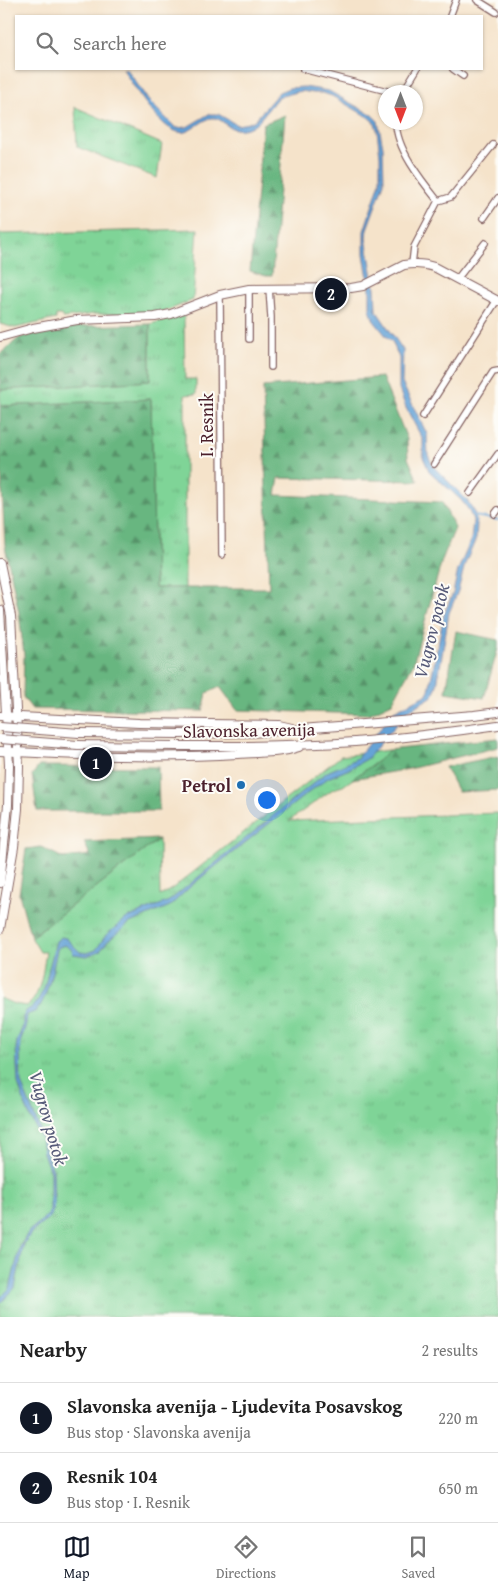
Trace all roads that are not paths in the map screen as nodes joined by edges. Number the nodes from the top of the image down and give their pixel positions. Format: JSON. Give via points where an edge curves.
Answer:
{"nodes":[{"id":1,"x":456,"y":0,"type":"edge"},
{"id":2,"x":477,"y":0,"type":"edge"},
{"id":3,"x":496,"y":12,"type":"dead end"},
{"id":4,"x":450,"y":15,"type":"edge"},
{"id":5,"x":307,"y":70,"type":"edge"},
{"id":6,"x":415,"y":70,"type":"edge"},
{"id":7,"x":454,"y":70,"type":"edge"},
{"id":8,"x":463,"y":76,"type":"dead end"},
{"id":9,"x":407,"y":85,"type":"edge"},
{"id":10,"x":378,"y":89,"type":"edge"},
{"id":11,"x":396,"y":130,"type":"edge"},
{"id":12,"x":493,"y":145,"type":"dead end"},
{"id":13,"x":498,"y":198,"type":"edge"},
{"id":14,"x":438,"y":201,"type":"junction"},
{"id":15,"x":484,"y":218,"type":"dead end"},
{"id":16,"x":485,"y":243,"type":"dead end"},
{"id":17,"x":412,"y":264,"type":"junction"},
{"id":18,"x":457,"y":279,"type":"junction"},
{"id":19,"x":269,"y":288,"type":"junction"},
{"id":20,"x":249,"y":289,"type":"junction"},
{"id":21,"x":220,"y":295,"type":"junction"},
{"id":22,"x":497,"y":301,"type":"edge"},
{"id":23,"x":18,"y":332,"type":"junction"},
{"id":24,"x":0,"y":337,"type":"edge"},
{"id":25,"x":249,"y":340,"type":"dead end"},
{"id":26,"x":0,"y":342,"type":"edge"},
{"id":27,"x":271,"y":367,"type":"dead end"},
{"id":28,"x":498,"y":371,"type":"edge"},
{"id":29,"x":423,"y":416,"type":"dead end"},
{"id":30,"x":498,"y":454,"type":"edge"},
{"id":31,"x":434,"y":464,"type":"dead end"},
{"id":32,"x":470,"y":493,"type":"dead end"},
{"id":33,"x":222,"y":555,"type":"dead end"},
{"id":34,"x":0,"y":563,"type":"edge"},
{"id":35,"x":0,"y":610,"type":"edge"},
{"id":36,"x":498,"y":712,"type":"edge"},
{"id":37,"x":3,"y":717,"type":"edge"},
{"id":38,"x":16,"y":717,"type":"junction"},
{"id":39,"x":498,"y":725,"type":"edge"},
{"id":40,"x":0,"y":727,"type":"edge"},
{"id":41,"x":301,"y":730,"type":"junction"},
{"id":42,"x":0,"y":739,"type":"edge"},
{"id":43,"x":305,"y":744,"type":"junction"},
{"id":44,"x":4,"y":752,"type":"edge"},
{"id":45,"x":19,"y":752,"type":"junction"},
{"id":46,"x":0,"y":883,"type":"edge"},
{"id":47,"x":0,"y":928,"type":"edge"}],
"edges":[{"from":1,"to":4,"type":"street"},
{"from":2,"to":3,"type":"street"},
{"from":5,"to":10,"type":"street"},
{"from":6,"to":9,"type":"street"},
{"from":7,"to":8,"type":"street"},
{"from":11,"to":14,"type":"street","via":[[415,172]]},
{"from":12,"to":14,"type":"street","via":[[450,197]]},
{"from":13,"to":15,"type":"street"},
{"from":14,"to":17,"type":"street","via":[[414,247]]},
{"from":16,"to":18,"type":"street"},
{"from":17,"to":18,"type":"main road","via":[[434,267]]},
{"from":17,"to":19,"type":"main road","via":[[363,286]]},
{"from":18,"to":22,"type":"main road"},
{"from":19,"to":20,"type":"main road"},
{"from":19,"to":27,"type":"street"},
{"from":20,"to":21,"type":"main road"},
{"from":20,"to":25,"type":"street"},
{"from":21,"to":23,"type":"main road","via":[[155,318],[85,320]]},
{"from":21,"to":33,"type":"street","name":"I. Resnik"},
{"from":22,"to":29,"type":"street"},
{"from":23,"to":24,"type":"main road"},
{"from":23,"to":26,"type":"main road"},
{"from":28,"to":31,"type":"street","via":[[493,372]]},
{"from":30,"to":32,"type":"street"},
{"from":34,"to":38,"type":"main road","via":[[11,616]]},
{"from":35,"to":37,"type":"main road"},
{"from":36,"to":41,"type":"main road","name":"Slavonska avenija"},
{"from":37,"to":38,"type":"main road"},
{"from":37,"to":44,"type":"main road"},
{"from":38,"to":41,"type":"main road","via":[[279,725]]},
{"from":38,"to":45,"type":"main road"},
{"from":39,"to":43,"type":"main road","name":"Slavonska avenija","via":[[355,742]]},
{"from":40,"to":41,"type":"main road","name":"Slavonska avenija","bridge":true,"via":[[79,733],[179,734]]},
{"from":42,"to":43,"type":"main road","name":"Slavonska avenija","bridge":true,"via":[[78,745]]},
{"from":43,"to":45,"type":"main road","via":[[279,752],[205,756],[127,757]]},
{"from":44,"to":45,"type":"main road"},
{"from":44,"to":46,"type":"main road","via":[[8,805]]},
{"from":45,"to":47,"type":"main road","via":[[14,847]]}]}
